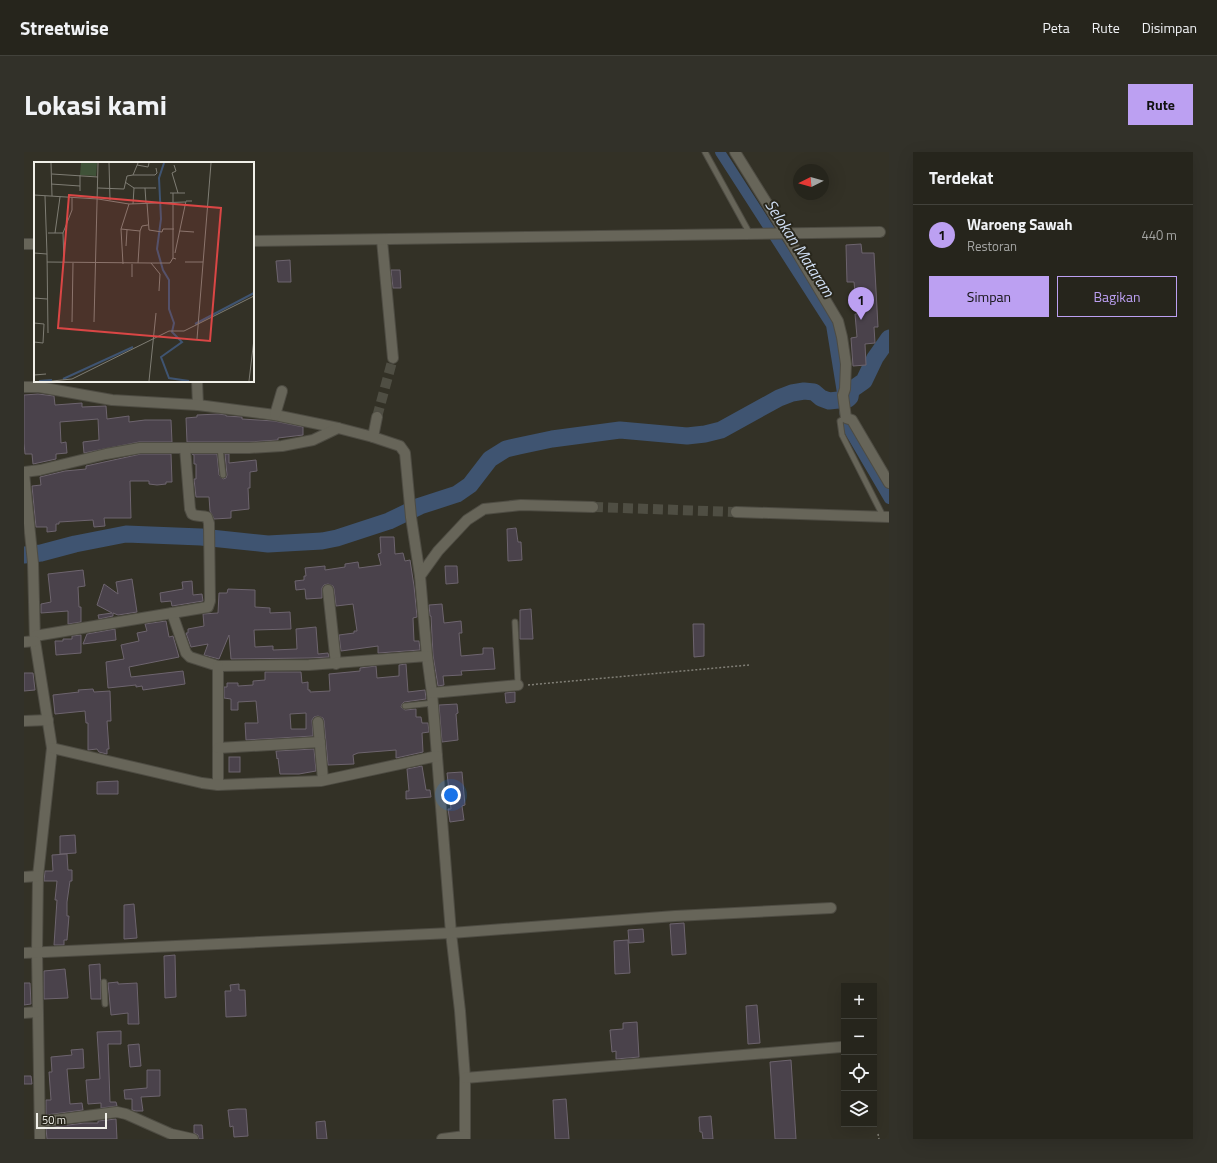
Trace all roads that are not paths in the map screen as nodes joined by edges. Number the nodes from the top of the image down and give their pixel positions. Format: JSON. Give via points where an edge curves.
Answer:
{"nodes":[{"id":1,"x":705,"y":152,"type":"edge"},
{"id":2,"x":734,"y":152,"type":"edge"},
{"id":3,"x":880,"y":232,"type":"dead end"},
{"id":4,"x":752,"y":234,"type":"junction"},
{"id":5,"x":782,"y":234,"type":"junction"},
{"id":6,"x":382,"y":240,"type":"junction"},
{"id":7,"x":254,"y":241,"type":"edge"},
{"id":8,"x":393,"y":358,"type":"tunnel mouth"},
{"id":9,"x":197,"y":382,"type":"edge"},
{"id":10,"x":24,"y":386,"type":"edge"},
{"id":11,"x":282,"y":391,"type":"dead end"},
{"id":12,"x":198,"y":405,"type":"junction"},
{"id":13,"x":274,"y":415,"type":"junction"},
{"id":14,"x":377,"y":417,"type":"tunnel mouth"},
{"id":15,"x":846,"y":420,"type":"junction"},
{"id":16,"x":338,"y":428,"type":"junction"},
{"id":17,"x":373,"y":437,"type":"junction"},
{"id":18,"x":185,"y":448,"type":"junction"},
{"id":19,"x":220,"y":448,"type":"junction"},
{"id":20,"x":24,"y":472,"type":"edge"},
{"id":21,"x":223,"y":475,"type":"dead end"},
{"id":22,"x":889,"y":484,"type":"edge"},
{"id":23,"x":593,"y":507,"type":"tunnel mouth"},
{"id":24,"x":736,"y":512,"type":"tunnel mouth"},
{"id":25,"x":886,"y":516,"type":"edge"},
{"id":26,"x":420,"y":576,"type":"junction"},
{"id":27,"x":328,"y":590,"type":"dead end"},
{"id":28,"x":172,"y":613,"type":"junction"},
{"id":29,"x":515,"y":622,"type":"dead end"},
{"id":30,"x":35,"y":638,"type":"junction"},
{"id":31,"x":24,"y":642,"type":"edge"},
{"id":32,"x":427,"y":656,"type":"junction"},
{"id":33,"x":336,"y":664,"type":"junction"},
{"id":34,"x":218,"y":666,"type":"junction"},
{"id":35,"x":518,"y":685,"type":"joint"},
{"id":36,"x":433,"y":698,"type":"junction"},
{"id":37,"x":405,"y":706,"type":"dead end"},
{"id":38,"x":48,"y":720,"type":"junction"},
{"id":39,"x":24,"y":721,"type":"edge"},
{"id":40,"x":318,"y":722,"type":"dead end"},
{"id":41,"x":320,"y":742,"type":"junction"},
{"id":42,"x":52,"y":748,"type":"junction"},
{"id":43,"x":218,"y":748,"type":"junction"},
{"id":44,"x":437,"y":756,"type":"junction"},
{"id":45,"x":323,"y":780,"type":"junction"},
{"id":46,"x":218,"y":785,"type":"junction"},
{"id":47,"x":38,"y":876,"type":"junction"},
{"id":48,"x":24,"y":877,"type":"edge"},
{"id":49,"x":831,"y":908,"type":"dead end"},
{"id":50,"x":451,"y":933,"type":"junction"},
{"id":51,"x":37,"y":952,"type":"junction"},
{"id":52,"x":24,"y":954,"type":"edge"},
{"id":53,"x":104,"y":982,"type":"dead end"},
{"id":54,"x":105,"y":1004,"type":"dead end"},
{"id":55,"x":37,"y":1012,"type":"junction"},
{"id":56,"x":24,"y":1013,"type":"edge"},
{"id":57,"x":841,"y":1047,"type":"dead end"},
{"id":58,"x":465,"y":1078,"type":"junction"},
{"id":59,"x":40,"y":1122,"type":"junction"},
{"id":60,"x":465,"y":1138,"type":"edge"},
{"id":61,"x":40,"y":1139,"type":"edge"},
{"id":62,"x":193,"y":1139,"type":"edge"},
{"id":63,"x":442,"y":1139,"type":"edge"}],
"edges":[{"from":1,"to":4,"type":"lane"},
{"from":2,"to":5,"type":"street"},
{"from":3,"to":5,"type":"street"},
{"from":4,"to":5,"type":"street"},
{"from":4,"to":6,"type":"street"},
{"from":5,"to":15,"type":"street","via":[[838,321],[846,364],[843,395]]},
{"from":6,"to":7,"type":"street"},
{"from":6,"to":8,"type":"street"},
{"from":9,"to":12,"type":"street"},
{"from":10,"to":12,"type":"street","via":[[112,400]]},
{"from":11,"to":13,"type":"street"},
{"from":12,"to":13,"type":"street"},
{"from":13,"to":16,"type":"street"},
{"from":14,"to":17,"type":"street"},
{"from":15,"to":22,"type":"street"},
{"from":15,"to":25,"type":"lane","via":[[842,435]]},
{"from":16,"to":17,"type":"street"},
{"from":16,"to":19,"type":"street","via":[[313,440],[282,446]]},
{"from":17,"to":26,"type":"street","via":[[400,446],[405,453]]},
{"from":18,"to":19,"type":"street"},
{"from":18,"to":20,"type":"street","via":[[140,448]]},
{"from":18,"to":28,"type":"street","via":[[190,509],[194,515],[207,517],[209,524],[210,605]]},
{"from":19,"to":21,"type":"lane"},
{"from":20,"to":30,"type":"street","via":[[33,564]]},
{"from":23,"to":26,"type":"street","via":[[520,505],[484,509],[467,520],[438,551]]},
{"from":24,"to":25,"type":"street"},
{"from":26,"to":32,"type":"street"},
{"from":27,"to":33,"type":"street"},
{"from":28,"to":30,"type":"street"},
{"from":28,"to":34,"type":"street","via":[[186,653],[190,657]]},
{"from":29,"to":35,"type":"lane"},
{"from":30,"to":31,"type":"street"},
{"from":30,"to":38,"type":"street"},
{"from":32,"to":33,"type":"street"},
{"from":32,"to":36,"type":"street"},
{"from":33,"to":34,"type":"street"},
{"from":34,"to":43,"type":"street"},
{"from":35,"to":36,"type":"street"},
{"from":36,"to":37,"type":"lane"},
{"from":36,"to":44,"type":"street"},
{"from":38,"to":39,"type":"street"},
{"from":38,"to":42,"type":"street"},
{"from":40,"to":41,"type":"street"},
{"from":41,"to":43,"type":"street"},
{"from":41,"to":45,"type":"street"},
{"from":42,"to":46,"type":"street"},
{"from":42,"to":47,"type":"street"},
{"from":43,"to":46,"type":"street"},
{"from":44,"to":45,"type":"street"},
{"from":44,"to":50,"type":"street"},
{"from":45,"to":46,"type":"street"},
{"from":47,"to":48,"type":"street"},
{"from":47,"to":51,"type":"street"},
{"from":49,"to":50,"type":"street"},
{"from":50,"to":51,"type":"street","via":[[102,954]]},
{"from":50,"to":58,"type":"street"},
{"from":51,"to":52,"type":"street"},
{"from":51,"to":55,"type":"street"},
{"from":53,"to":54,"type":"lane"},
{"from":55,"to":56,"type":"street"},
{"from":55,"to":59,"type":"street"},
{"from":57,"to":58,"type":"street"},
{"from":58,"to":60,"type":"street"},
{"from":59,"to":61,"type":"street"},
{"from":59,"to":62,"type":"street","via":[[117,1112],[171,1134]]},
{"from":60,"to":63,"type":"street"}]}
